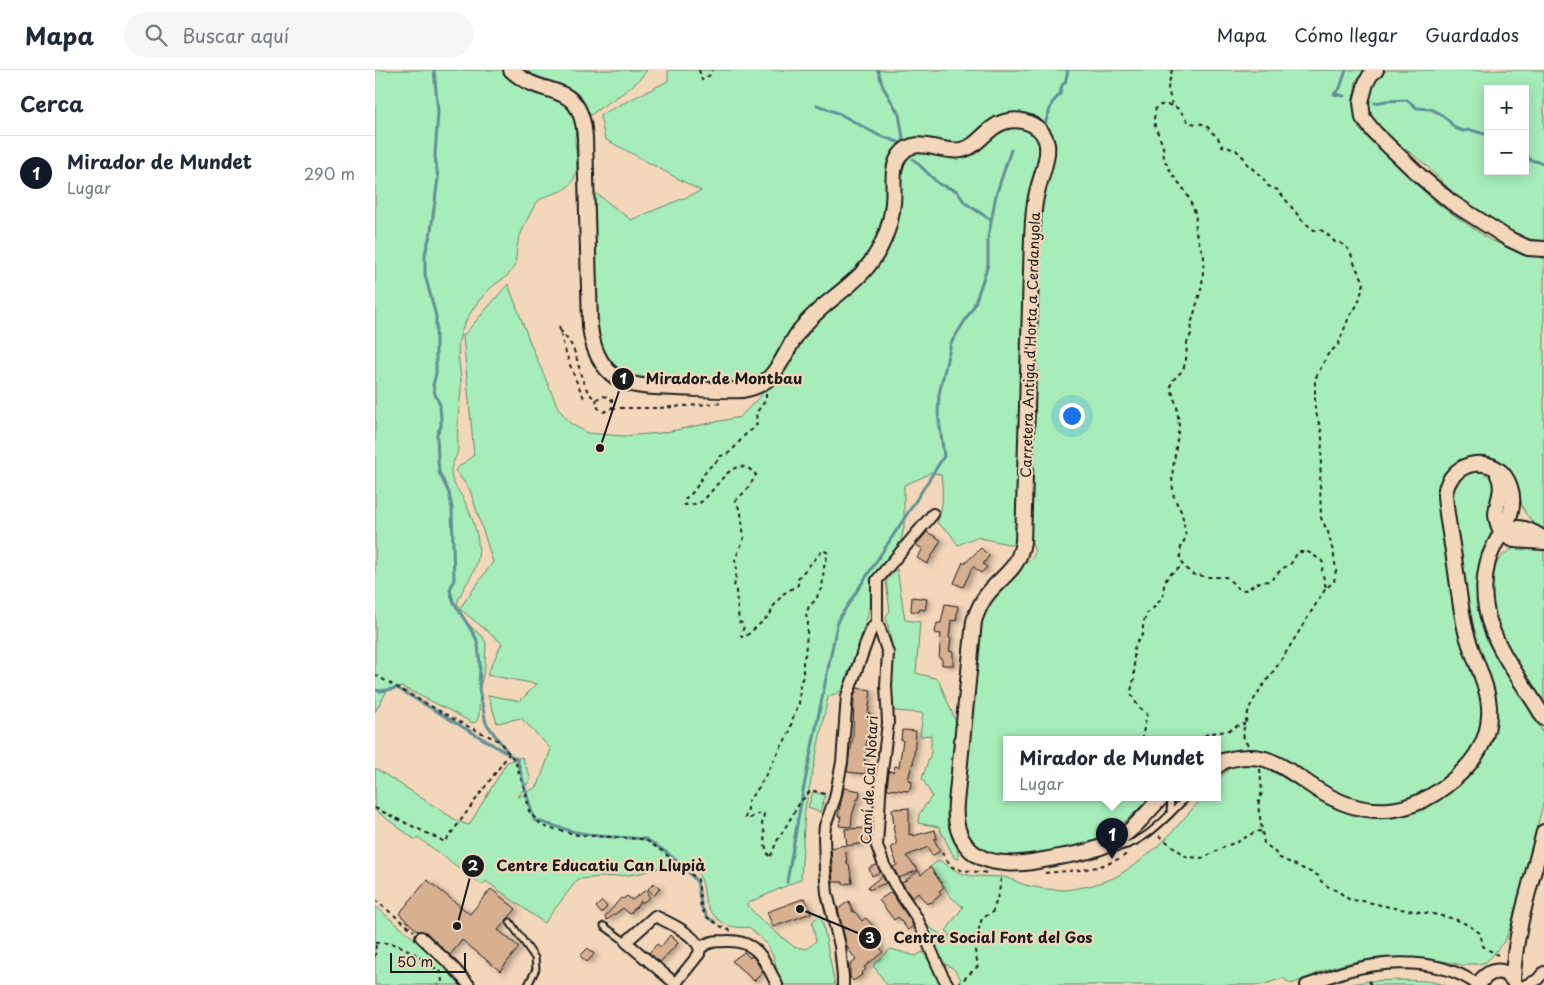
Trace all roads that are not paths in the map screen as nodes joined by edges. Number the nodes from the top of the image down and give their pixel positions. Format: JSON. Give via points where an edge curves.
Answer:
{"nodes":[{"id":1,"x":511,"y":70,"type":"edge"},
{"id":2,"x":1376,"y":70,"type":"edge"},
{"id":3,"x":1544,"y":249,"type":"edge"},
{"id":4,"x":1494,"y":467,"type":"junction"},
{"id":5,"x":1512,"y":493,"type":"junction"},
{"id":6,"x":933,"y":514,"type":"dead end"},
{"id":7,"x":1532,"y":530,"type":"junction"},
{"id":8,"x":1503,"y":531,"type":"junction"},
{"id":9,"x":1544,"y":540,"type":"edge"},
{"id":10,"x":1519,"y":542,"type":"junction"},
{"id":11,"x":1488,"y":562,"type":"junction"},
{"id":12,"x":877,"y":621,"type":"junction"},
{"id":13,"x":1544,"y":718,"type":"edge"},
{"id":14,"x":1232,"y":759,"type":"junction"},
{"id":15,"x":1221,"y":762,"type":"edge"},
{"id":16,"x":1221,"y":769,"type":"edge"},
{"id":17,"x":1158,"y":801,"type":"edge"},
{"id":18,"x":1171,"y":801,"type":"edge"},
{"id":19,"x":1183,"y":801,"type":"edge"},
{"id":20,"x":1170,"y":814,"type":"junction"},
{"id":21,"x":1544,"y":832,"type":"edge"},
{"id":22,"x":1100,"y":848,"type":"junction"},
{"id":23,"x":510,"y":922,"type":"dead end"},
{"id":24,"x":605,"y":926,"type":"dead end"},
{"id":25,"x":1518,"y":932,"type":"junction"},
{"id":26,"x":421,"y":937,"type":"road end"},
{"id":27,"x":626,"y":942,"type":"junction"},
{"id":28,"x":700,"y":948,"type":"junction"},
{"id":29,"x":1496,"y":971,"type":"junction"},
{"id":30,"x":1544,"y":972,"type":"edge"},
{"id":31,"x":1515,"y":982,"type":"edge"},
{"id":32,"x":676,"y":984,"type":"edge"},
{"id":33,"x":469,"y":985,"type":"edge"},
{"id":34,"x":528,"y":985,"type":"edge"},
{"id":35,"x":777,"y":985,"type":"edge"},
{"id":36,"x":843,"y":985,"type":"edge"},
{"id":37,"x":948,"y":985,"type":"edge"},
{"id":38,"x":1306,"y":985,"type":"edge"},
{"id":39,"x":1479,"y":985,"type":"edge"},
{"id":40,"x":1526,"y":985,"type":"edge"}],
"edges":[{"from":1,"to":22,"type":"street","name":"Carretera Antiga d'Horta a Cerdanyola","via":[[527,81],[567,96],[581,114],[585,138],[593,342],[600,361],[610,372],[625,382],[642,386],[737,391],[751,389],[764,382],[774,373],[807,322],[858,279],[875,258],[892,213],[894,168],[904,151],[916,145],[952,151],[966,149],[1006,121],[1025,121],[1043,133],[1048,153],[1036,196],[1032,238],[1022,551],[1015,565],[986,595],[974,621],[955,819],[967,847],[980,856],[1004,864]]},
{"from":2,"to":3,"type":"street","via":[[1366,83],[1361,102],[1363,118],[1375,133],[1451,202],[1509,239],[1528,248]]},
{"from":4,"to":5,"type":"street","via":[[1506,477]]},
{"from":4,"to":8,"type":"street","via":[[1502,491],[1496,517]]},
{"from":4,"to":14,"type":"street","via":[[1479,463],[1461,468],[1451,476],[1445,494],[1462,613],[1489,707],[1486,734],[1471,762],[1455,779],[1430,797],[1410,806],[1384,811],[1364,810],[1345,804],[1267,760],[1253,757]]},
{"from":5,"to":7,"type":"street"},
{"from":5,"to":8,"type":"street","via":[[1512,512]]},
{"from":6,"to":12,"type":"street","name":"Camí de Cal Notari","via":[[877,580]]},
{"from":7,"to":8,"type":"street","via":[[1512,527]]},
{"from":7,"to":9,"type":"street"},
{"from":8,"to":10,"type":"street"},
{"from":8,"to":11,"type":"street"},
{"from":9,"to":10,"type":"street"},
{"from":10,"to":11,"type":"street"},
{"from":11,"to":13,"type":"street","via":[[1485,604],[1493,636]]},
{"from":12,"to":36,"type":"street","name":"Camí de Cal Notari","via":[[847,696],[842,762],[824,836],[827,893],[840,946]]},
{"from":12,"to":37,"type":"street","name":"Camí de Cal Notari","via":[[887,652],[888,723],[877,846],[891,879],[917,918]]},
{"from":14,"to":15,"type":"street"},
{"from":14,"to":16,"type":"lane"},
{"from":17,"to":22,"type":"street","name":"Carretera Antiga d'Horta a Cerdanyola","via":[[1130,830]]},
{"from":18,"to":20,"type":"lane"},
{"from":19,"to":20,"type":"lane"},
{"from":20,"to":22,"type":"lane","via":[[1150,833],[1128,845]]},
{"from":21,"to":25,"type":"street"},
{"from":23,"to":34,"type":"lane","via":[[535,958],[536,970]]},
{"from":24,"to":27,"type":"lane"},
{"from":25,"to":29,"type":"street"},
{"from":25,"to":31,"type":"street","via":[[1513,956]]},
{"from":26,"to":33,"type":"street"},
{"from":27,"to":28,"type":"street","via":[[655,916],[679,929]]},
{"from":27,"to":32,"type":"street"},
{"from":28,"to":32,"type":"street"},
{"from":28,"to":35,"type":"street","via":[[709,942],[734,940],[745,943],[763,957]]},
{"from":29,"to":31,"type":"street","via":[[1505,973]]},
{"from":29,"to":39,"type":"street"},
{"from":30,"to":40,"type":"street"},
{"from":38,"to":39,"type":"street","via":[[1344,972],[1395,964],[1444,968]]}]}
